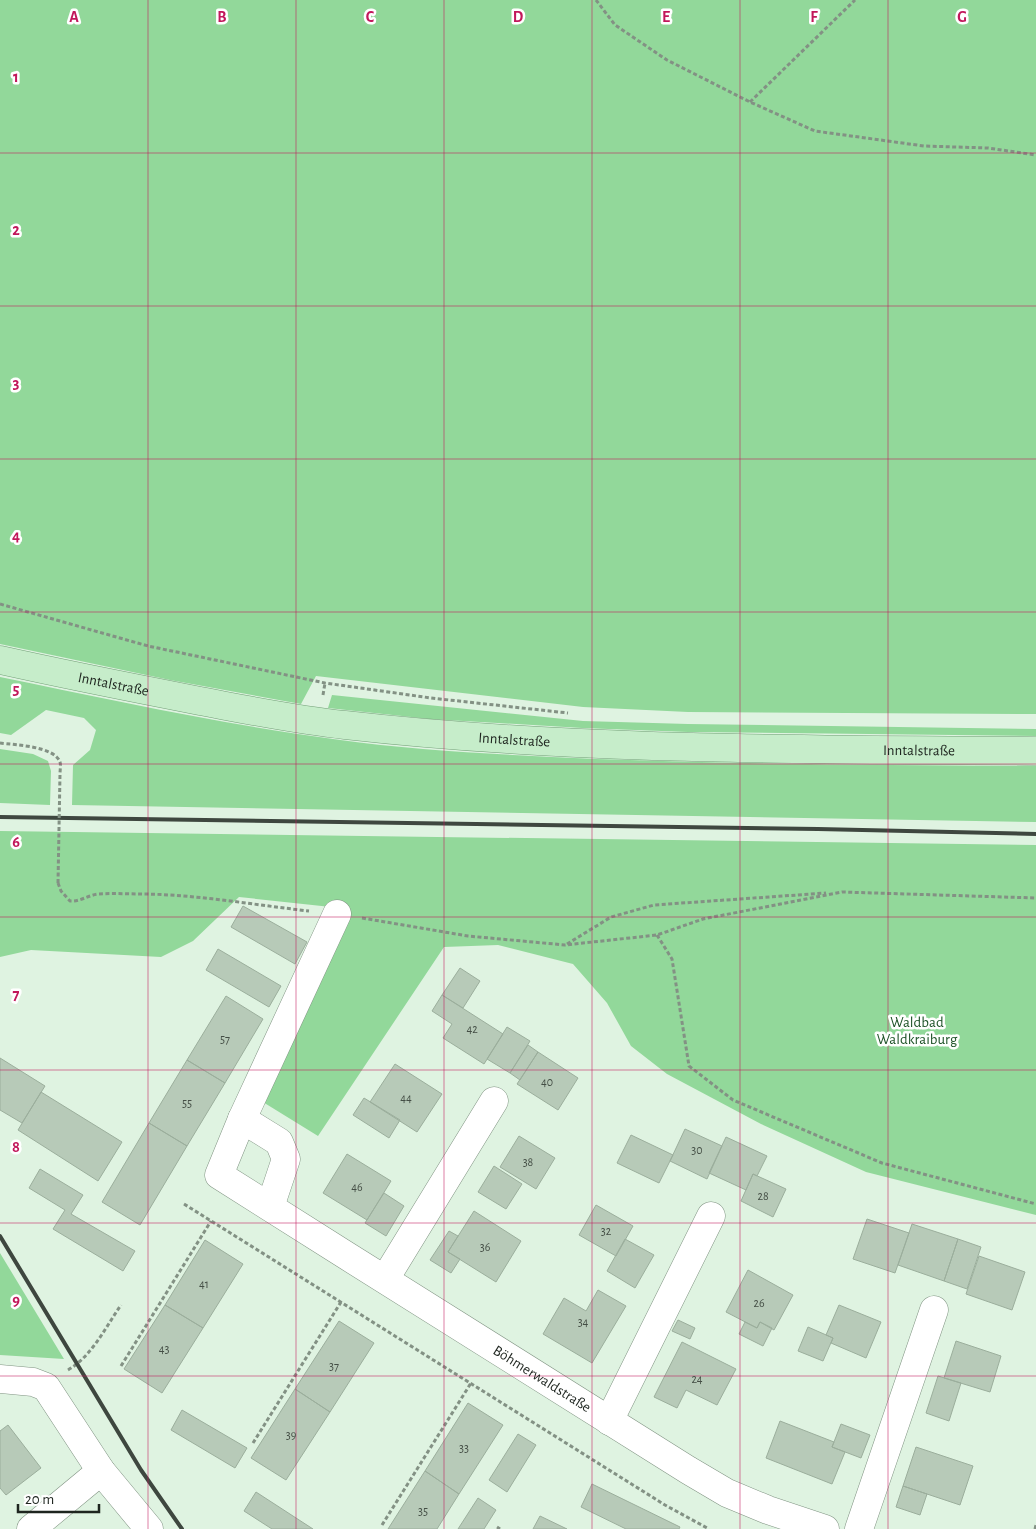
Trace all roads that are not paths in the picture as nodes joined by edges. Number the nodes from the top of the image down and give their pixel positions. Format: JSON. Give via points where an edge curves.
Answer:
{"nodes":[{"id":1,"x":0,"y":660,"type":"edge"},
{"id":2,"x":1036,"y":751,"type":"edge"},
{"id":3,"x":337,"y":914,"type":"road end"},
{"id":4,"x":494,"y":1101,"type":"dead end"},
{"id":5,"x":242,"y":1119,"type":"junction"},
{"id":6,"x":270,"y":1207,"type":"junction"},
{"id":7,"x":711,"y":1216,"type":"dead end"},
{"id":8,"x":385,"y":1279,"type":"junction"},
{"id":9,"x":934,"y":1310,"type":"dead end"},
{"id":10,"x":0,"y":1380,"type":"edge"},
{"id":11,"x":609,"y":1421,"type":"junction"},
{"id":12,"x":101,"y":1470,"type":"junction"},
{"id":13,"x":30,"y":1529,"type":"edge"},
{"id":14,"x":149,"y":1529,"type":"edge"},
{"id":15,"x":825,"y":1529,"type":"edge"},
{"id":16,"x":859,"y":1529,"type":"edge"}],
"edges":[{"from":1,"to":2,"type":"main road","name":"Inntalstraße","via":[[289,718],[425,734],[684,748]]},
{"from":3,"to":5,"type":"street"},
{"from":4,"to":8,"type":"street"},
{"from":5,"to":6,"type":"street","via":[[279,1142],[286,1159]]},
{"from":5,"to":6,"type":"street","name":"Böhmerwaldstraße","via":[[219,1175]]},
{"from":6,"to":8,"type":"street","name":"Böhmerwaldstraße"},
{"from":7,"to":11,"type":"street"},
{"from":8,"to":11,"type":"street","name":"Böhmerwaldstraße"},
{"from":9,"to":16,"type":"street"},
{"from":10,"to":12,"type":"street","via":[[32,1382],[46,1387]]},
{"from":11,"to":15,"type":"street","name":"Böhmerwaldstraße","via":[[727,1493]]},
{"from":12,"to":13,"type":"street"},
{"from":12,"to":14,"type":"street"}]}
